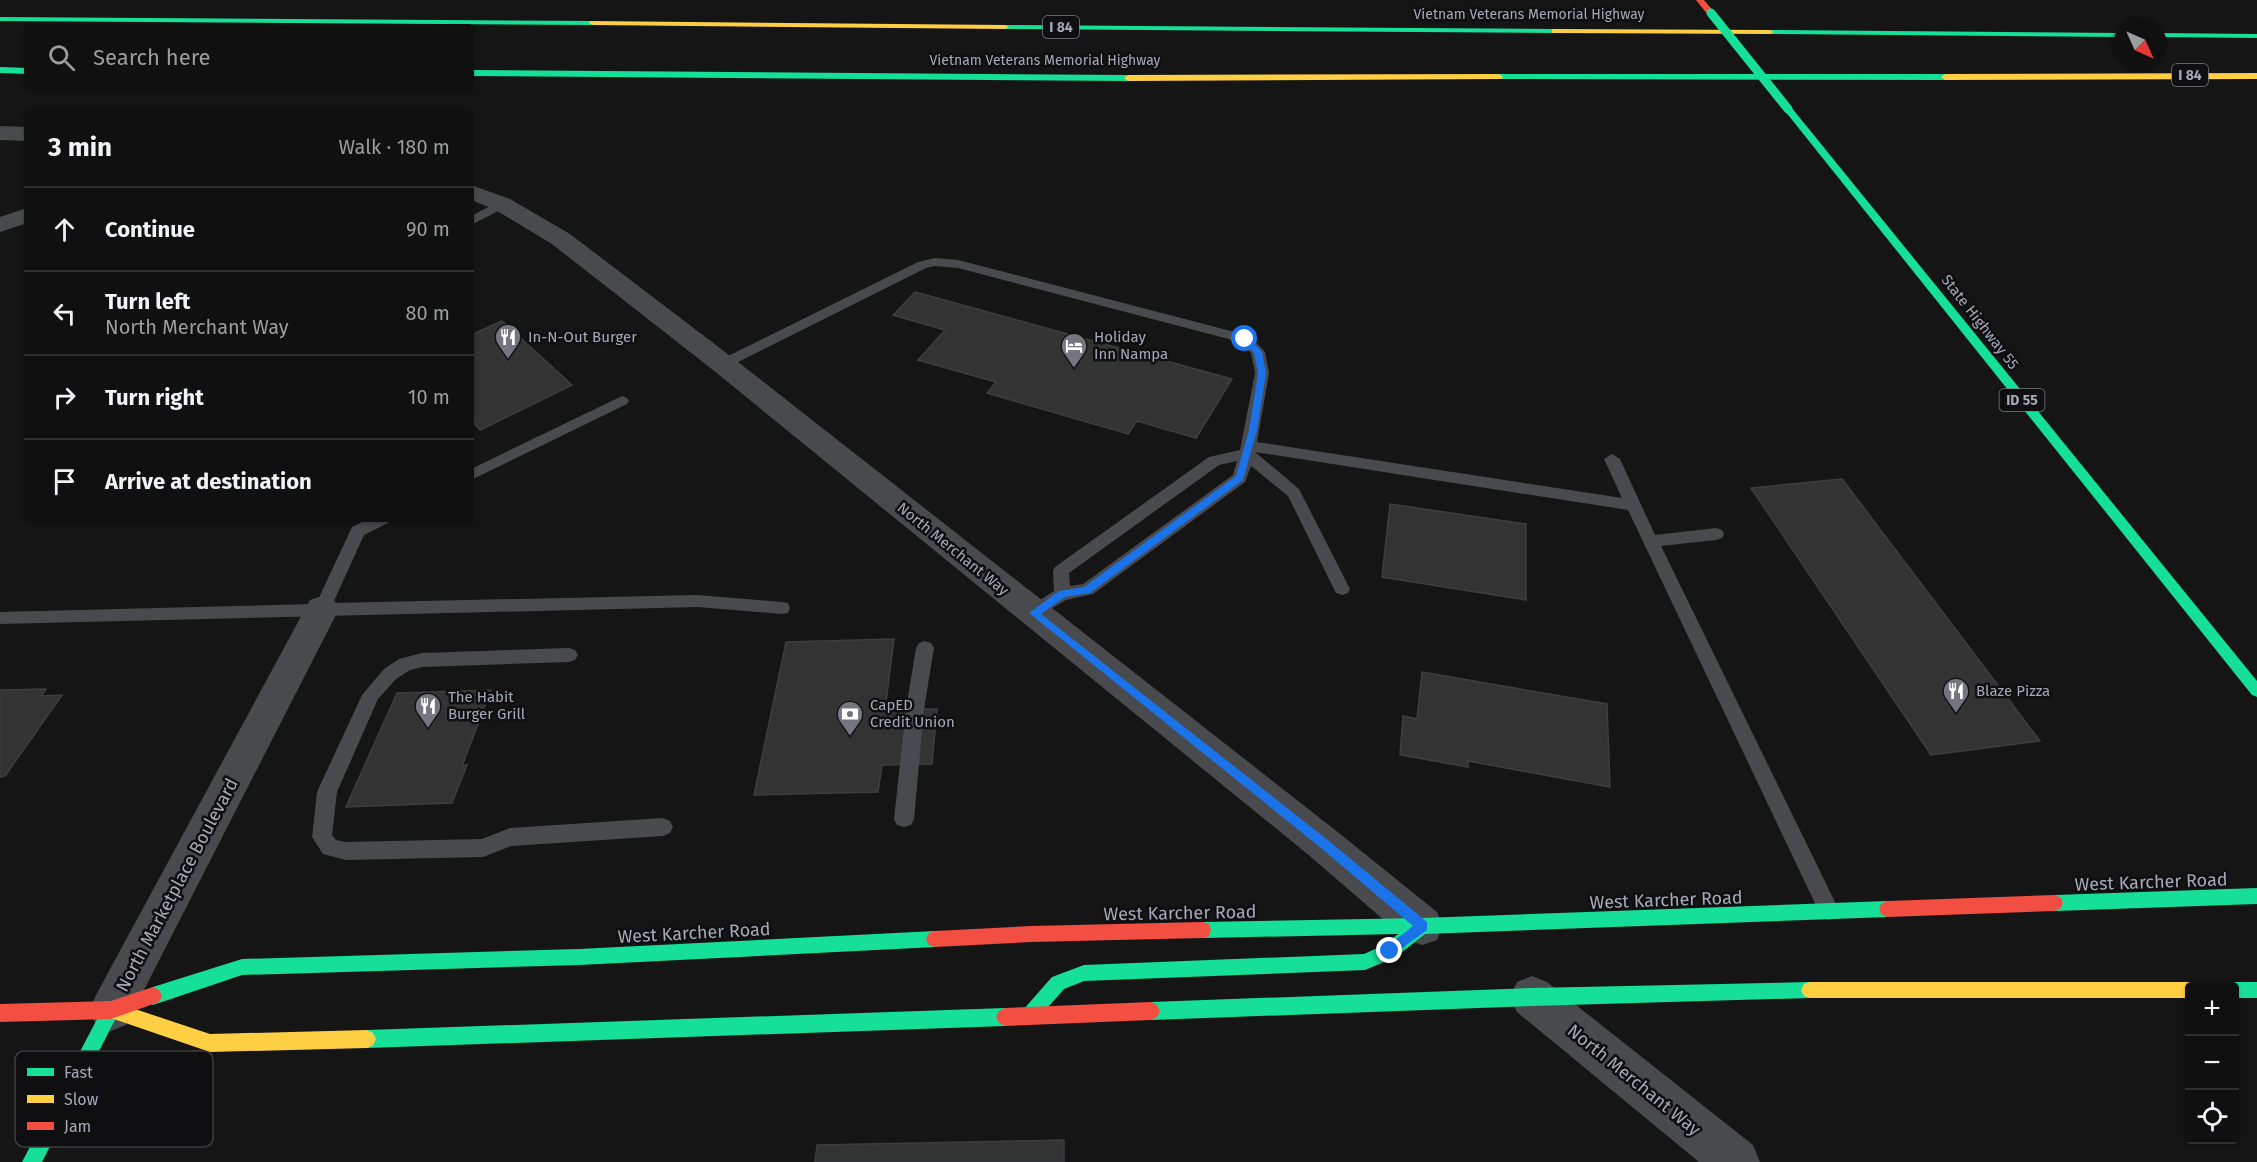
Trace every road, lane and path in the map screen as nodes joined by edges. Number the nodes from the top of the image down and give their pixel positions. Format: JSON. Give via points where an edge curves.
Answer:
{"nodes":[{"id":1,"x":1701,"y":0,"type":"edge"},
{"id":2,"x":291,"y":7,"type":"dead end"},
{"id":3,"x":0,"y":17,"type":"edge"},
{"id":4,"x":2113,"y":35,"type":"edge"},
{"id":5,"x":2167,"y":35,"type":"edge"},
{"id":6,"x":2257,"y":36,"type":"edge"},
{"id":7,"x":0,"y":70,"type":"edge"},
{"id":8,"x":24,"y":71,"type":"edge"},
{"id":9,"x":474,"y":73,"type":"edge"},
{"id":10,"x":2123,"y":75,"type":"junction"},
{"id":11,"x":2257,"y":76,"type":"edge"},
{"id":12,"x":2257,"y":89,"type":"edge"},
{"id":13,"x":0,"y":133,"type":"edge"},
{"id":14,"x":24,"y":134,"type":"edge"},
{"id":15,"x":474,"y":193,"type":"edge"},
{"id":16,"x":502,"y":204,"type":"junction"},
{"id":17,"x":24,"y":216,"type":"edge"},
{"id":18,"x":474,"y":219,"type":"edge"},
{"id":19,"x":0,"y":224,"type":"edge"},
{"id":20,"x":723,"y":364,"type":"junction"},
{"id":21,"x":622,"y":401,"type":"dead end"},
{"id":22,"x":1247,"y":450,"type":"junction"},
{"id":23,"x":1612,"y":459,"type":"dead end"},
{"id":24,"x":474,"y":475,"type":"edge"},
{"id":25,"x":1634,"y":505,"type":"junction"},
{"id":26,"x":376,"y":522,"type":"edge"},
{"id":27,"x":1716,"y":534,"type":"dead end"},
{"id":28,"x":1652,"y":541,"type":"junction"},
{"id":29,"x":1341,"y":589,"type":"dead end"},
{"id":30,"x":1062,"y":594,"type":"junction"},
{"id":31,"x":782,"y":608,"type":"dead end"},
{"id":32,"x":322,"y":609,"type":"junction"},
{"id":33,"x":1034,"y":613,"type":"junction"},
{"id":34,"x":0,"y":618,"type":"edge"},
{"id":35,"x":925,"y":648,"type":"dead end"},
{"id":36,"x":569,"y":655,"type":"dead end"},
{"id":37,"x":2257,"y":691,"type":"edge"},
{"id":38,"x":904,"y":819,"type":"dead end"},
{"id":39,"x":663,"y":827,"type":"dead end"},
{"id":40,"x":2257,"y":896,"type":"edge"},
{"id":41,"x":1830,"y":912,"type":"junction"},
{"id":42,"x":1422,"y":926,"type":"junction"},
{"id":43,"x":2185,"y":990,"type":"edge"},
{"id":44,"x":2239,"y":990,"type":"edge"},
{"id":45,"x":2257,"y":990,"type":"edge"},
{"id":46,"x":1532,"y":997,"type":"junction"},
{"id":47,"x":111,"y":1010,"type":"junction"},
{"id":48,"x":0,"y":1013,"type":"edge"},
{"id":49,"x":1029,"y":1016,"type":"junction"},
{"id":50,"x":90,"y":1051,"type":"edge"},
{"id":51,"x":40,"y":1147,"type":"edge"},
{"id":52,"x":32,"y":1162,"type":"edge"},
{"id":53,"x":1736,"y":1162,"type":"edge"}],
"edges":[{"from":1,"to":37,"type":"main road","name":"State Highway 55","number":"ID 55","bridge":true},
{"from":2,"to":3,"type":"main road"},
{"from":3,"to":4,"type":"main road","name":"Vietnam Veterans Memorial Highway","number":"I 84"},
{"from":5,"to":6,"type":"main road"},
{"from":7,"to":8,"type":"main road"},
{"from":9,"to":10,"type":"main road","name":"Vietnam Veterans Memorial Highway","number":"I 84","via":[[1126,78]]},
{"from":10,"to":11,"type":"main road","number":"I 84"},
{"from":10,"to":12,"type":"main road"},
{"from":13,"to":14,"type":"street"},
{"from":15,"to":16,"type":"street","name":"North Merchant Way"},
{"from":16,"to":18,"type":"lane"},
{"from":16,"to":20,"type":"street","name":"North Merchant Way","via":[[561,239]]},
{"from":17,"to":19,"type":"street"},
{"from":20,"to":22,"type":"lane","via":[[922,265],[958,264],[1245,339],[1258,352],[1262,373]]},
{"from":20,"to":33,"type":"street","name":"North Merchant Way"},
{"from":21,"to":24,"type":"lane"},
{"from":22,"to":25,"type":"lane"},
{"from":22,"to":29,"type":"lane","via":[[1294,493]]},
{"from":22,"to":30,"type":"lane","via":[[1240,478],[1087,590]]},
{"from":22,"to":30,"type":"lane","via":[[1214,461],[1061,571]]},
{"from":23,"to":25,"type":"lane"},
{"from":25,"to":28,"type":"lane"},
{"from":26,"to":32,"type":"lane","via":[[358,531]]},
{"from":27,"to":28,"type":"lane"},
{"from":28,"to":41,"type":"lane"},
{"from":30,"to":33,"type":"lane"},
{"from":31,"to":32,"type":"lane","via":[[698,601]]},
{"from":32,"to":34,"type":"lane"},
{"from":32,"to":47,"type":"street","name":"North Marketplace Boulevard"},
{"from":33,"to":42,"type":"street","name":"North Merchant Way"},
{"from":35,"to":38,"type":"lane"},
{"from":36,"to":39,"type":"lane","via":[[422,660],[405,664],[390,674],[371,695],[327,792],[322,837],[330,848],[346,851],[483,848],[510,837]]},
{"from":40,"to":41,"type":"main road","name":"West Karcher Road"},
{"from":41,"to":42,"type":"main road","name":"West Karcher Road"},
{"from":42,"to":47,"type":"main road","name":"West Karcher Road","via":[[1031,934],[579,957],[242,967]]},
{"from":42,"to":49,"type":"main road","via":[[1390,951],[1365,962],[1069,975],[1053,985]]},
{"from":43,"to":46,"type":"main road","name":"West Karcher Road","via":[[1851,989]]},
{"from":44,"to":45,"type":"main road"},
{"from":46,"to":49,"type":"main road","name":"West Karcher Road"},
{"from":46,"to":53,"type":"street","name":"North Merchant Way"},
{"from":47,"to":48,"type":"main road","name":"West Karcher Road"},
{"from":47,"to":49,"type":"main road","name":"West Karcher Road","via":[[210,1043]]},
{"from":47,"to":50,"type":"main road","name":"North Marketplace Boulevard"},
{"from":51,"to":52,"type":"main road","name":"North Marketplace Boulevard"}]}
